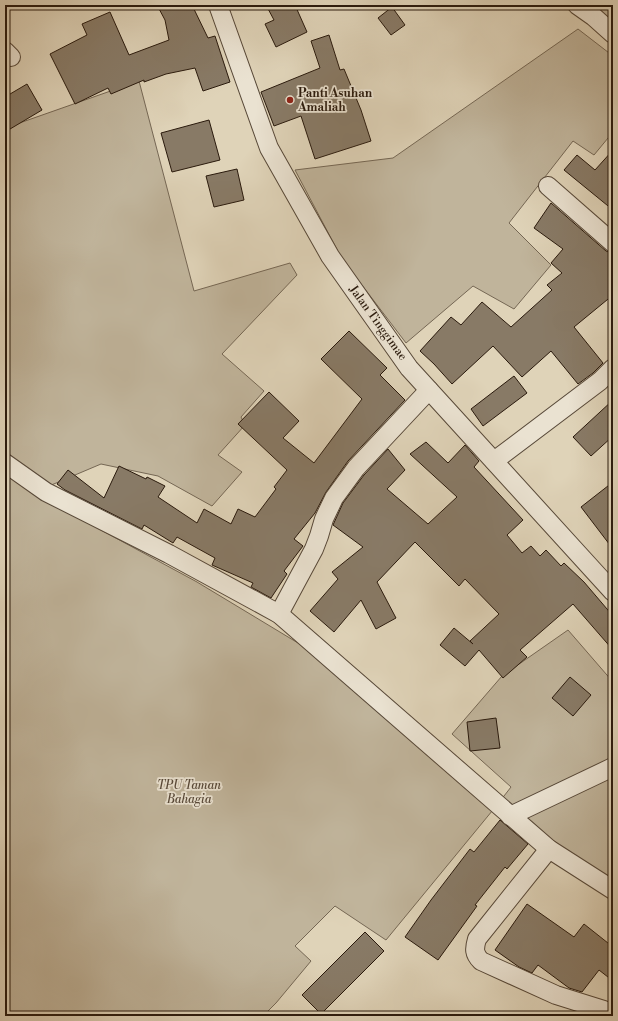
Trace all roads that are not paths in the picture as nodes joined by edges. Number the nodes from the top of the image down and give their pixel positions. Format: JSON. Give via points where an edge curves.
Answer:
{"nodes":[{"id":1,"x":218,"y":5,"type":"edge"},
{"id":2,"x":576,"y":5,"type":"edge"},
{"id":3,"x":613,"y":34,"type":"edge"},
{"id":4,"x":548,"y":186,"type":"dead end"},
{"id":5,"x":613,"y":243,"type":"edge"},
{"id":6,"x":613,"y":368,"type":"edge"},
{"id":7,"x":429,"y":390,"type":"junction"},
{"id":8,"x":494,"y":461,"type":"junction"},
{"id":9,"x":5,"y":463,"type":"edge"},
{"id":10,"x":613,"y":592,"type":"edge"},
{"id":11,"x":279,"y":614,"type":"junction"},
{"id":12,"x":613,"y":767,"type":"edge"},
{"id":13,"x":510,"y":816,"type":"junction"},
{"id":14,"x":549,"y":849,"type":"junction"},
{"id":15,"x":613,"y":890,"type":"edge"},
{"id":16,"x":605,"y":1009,"type":"edge"}],
"edges":[{"from":1,"to":7,"type":"street","name":"Jalan Tinggimae","via":[[269,148],[330,256],[410,368]]},
{"from":2,"to":3,"type":"street"},
{"from":4,"to":5,"type":"street"},
{"from":6,"to":8,"type":"street","via":[[600,381]]},
{"from":7,"to":8,"type":"street","name":"Jalan Tinggimae"},
{"from":7,"to":11,"type":"street","via":[[356,468],[334,498],[314,549]]},
{"from":8,"to":10,"type":"street","name":"Jalan Tinggimae"},
{"from":9,"to":11,"type":"street","via":[[46,492],[169,554]]},
{"from":11,"to":13,"type":"street"},
{"from":12,"to":13,"type":"street"},
{"from":13,"to":14,"type":"street"},
{"from":14,"to":15,"type":"street"},
{"from":14,"to":16,"type":"street","via":[[477,939],[477,956],[481,961],[556,995]]}]}
